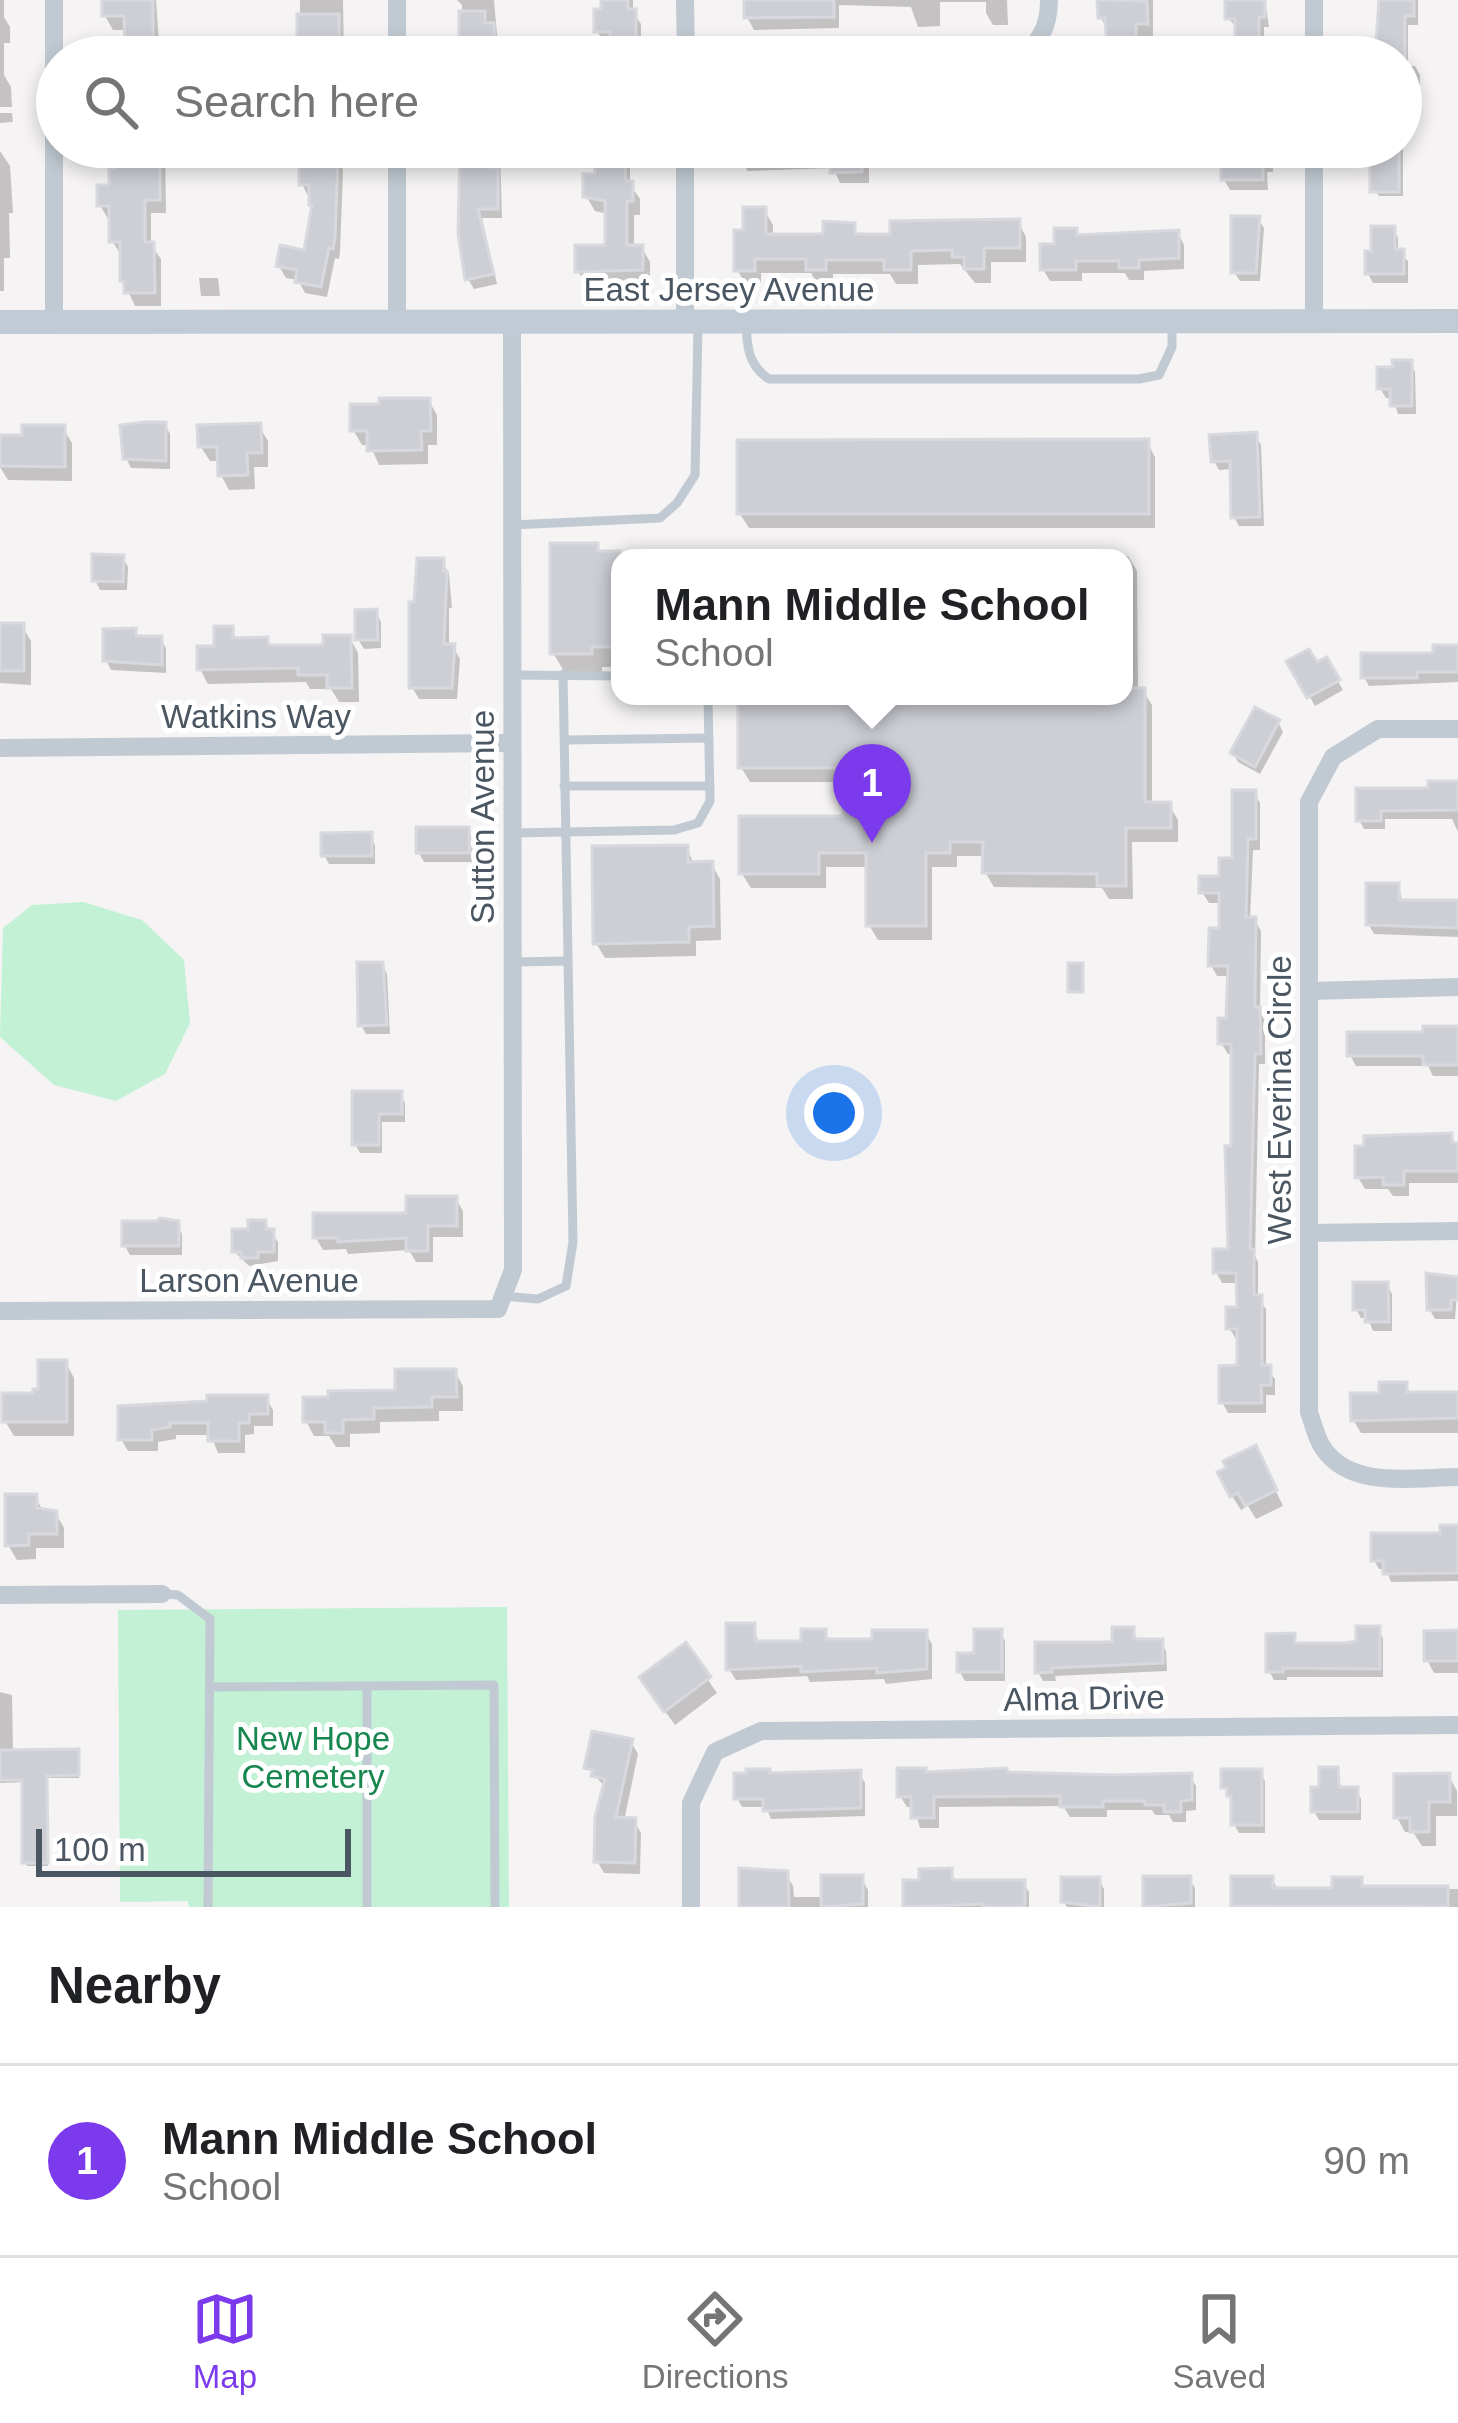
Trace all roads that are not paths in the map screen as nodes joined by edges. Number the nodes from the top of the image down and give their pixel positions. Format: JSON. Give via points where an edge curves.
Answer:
{"nodes":[{"id":1,"x":54,"y":0,"type":"edge"},
{"id":2,"x":397,"y":0,"type":"edge"},
{"id":3,"x":686,"y":0,"type":"edge"},
{"id":4,"x":1049,"y":0,"type":"edge"},
{"id":5,"x":1314,"y":0,"type":"edge"},
{"id":6,"x":54,"y":36,"type":"edge"},
{"id":7,"x":397,"y":36,"type":"edge"},
{"id":8,"x":686,"y":36,"type":"edge"},
{"id":9,"x":1041,"y":36,"type":"edge"},
{"id":10,"x":1314,"y":36,"type":"edge"},
{"id":11,"x":54,"y":168,"type":"edge"},
{"id":12,"x":397,"y":168,"type":"edge"},
{"id":13,"x":687,"y":168,"type":"edge"},
{"id":14,"x":1314,"y":168,"type":"edge"},
{"id":15,"x":1458,"y":321,"type":"edge"},
{"id":16,"x":0,"y":322,"type":"edge"},
{"id":17,"x":54,"y":322,"type":"junction"},
{"id":18,"x":398,"y":322,"type":"junction"},
{"id":19,"x":512,"y":322,"type":"junction"},
{"id":20,"x":691,"y":322,"type":"junction"},
{"id":21,"x":746,"y":322,"type":"junction"},
{"id":22,"x":1172,"y":322,"type":"junction"},
{"id":23,"x":1314,"y":322,"type":"junction"},
{"id":24,"x":512,"y":525,"type":"junction"},
{"id":25,"x":563,"y":674,"type":"junction"},
{"id":26,"x":512,"y":675,"type":"junction"},
{"id":27,"x":611,"y":676,"type":"edge"},
{"id":28,"x":708,"y":705,"type":"edge"},
{"id":29,"x":1458,"y":729,"type":"edge"},
{"id":30,"x":709,"y":738,"type":"junction"},
{"id":31,"x":565,"y":740,"type":"junction"},
{"id":32,"x":512,"y":743,"type":"junction"},
{"id":33,"x":0,"y":748,"type":"edge"},
{"id":34,"x":564,"y":786,"type":"junction"},
{"id":35,"x":710,"y":786,"type":"junction"},
{"id":36,"x":512,"y":833,"type":"junction"},
{"id":37,"x":567,"y":833,"type":"junction"},
{"id":38,"x":568,"y":961,"type":"junction"},
{"id":39,"x":512,"y":962,"type":"junction"},
{"id":40,"x":1458,"y":987,"type":"edge"},
{"id":41,"x":1310,"y":991,"type":"junction"},
{"id":42,"x":1458,"y":1231,"type":"edge"},
{"id":43,"x":1310,"y":1233,"type":"junction"},
{"id":44,"x":501,"y":1303,"type":"junction"},
{"id":45,"x":0,"y":1311,"type":"edge"},
{"id":46,"x":1458,"y":1477,"type":"edge"},
{"id":47,"x":0,"y":1594,"type":"edge"},
{"id":48,"x":162,"y":1594,"type":"joint"},
{"id":49,"x":367,"y":1686,"type":"junction"},
{"id":50,"x":210,"y":1687,"type":"junction"},
{"id":51,"x":1458,"y":1724,"type":"edge"},
{"id":52,"x":208,"y":1907,"type":"edge"},
{"id":53,"x":367,"y":1907,"type":"edge"},
{"id":54,"x":495,"y":1907,"type":"edge"},
{"id":55,"x":691,"y":1907,"type":"edge"}],
"edges":[{"from":1,"to":6,"type":"street"},
{"from":2,"to":7,"type":"street"},
{"from":3,"to":8,"type":"street"},
{"from":4,"to":9,"type":"street"},
{"from":5,"to":10,"type":"street"},
{"from":11,"to":17,"type":"street"},
{"from":12,"to":18,"type":"street"},
{"from":13,"to":20,"type":"street"},
{"from":14,"to":23,"type":"street"},
{"from":15,"to":23,"type":"street","name":"East Jersey Avenue"},
{"from":16,"to":17,"type":"street","name":"East Jersey Avenue"},
{"from":17,"to":18,"type":"street","name":"East Jersey Avenue"},
{"from":18,"to":19,"type":"street","name":"East Jersey Avenue"},
{"from":19,"to":20,"type":"street","name":"East Jersey Avenue"},
{"from":19,"to":24,"type":"street","name":"Sutton Avenue"},
{"from":20,"to":21,"type":"street","name":"East Jersey Avenue"},
{"from":20,"to":24,"type":"lane","via":[[695,475],[677,503],[660,518]]},
{"from":21,"to":22,"type":"street","name":"East Jersey Avenue"},
{"from":21,"to":22,"type":"lane","via":[[747,352],[770,379],[1139,379],[1159,374],[1172,347]]},
{"from":22,"to":23,"type":"street","name":"East Jersey Avenue"},
{"from":24,"to":26,"type":"street","name":"Sutton Avenue"},
{"from":25,"to":26,"type":"lane"},
{"from":25,"to":27,"type":"lane"},
{"from":25,"to":31,"type":"lane"},
{"from":26,"to":32,"type":"street","name":"Sutton Avenue"},
{"from":28,"to":30,"type":"lane"},
{"from":29,"to":41,"type":"street","name":"West Everina Circle","via":[[1378,729],[1333,758],[1309,802]]},
{"from":30,"to":31,"type":"lane"},
{"from":30,"to":35,"type":"lane"},
{"from":31,"to":34,"type":"lane"},
{"from":32,"to":33,"type":"street","name":"Watkins Way"},
{"from":32,"to":36,"type":"street","name":"Sutton Avenue"},
{"from":34,"to":35,"type":"lane"},
{"from":34,"to":37,"type":"lane"},
{"from":35,"to":37,"type":"lane","via":[[698,823]]},
{"from":36,"to":37,"type":"lane"},
{"from":36,"to":39,"type":"street","name":"Sutton Avenue"},
{"from":37,"to":38,"type":"lane"},
{"from":38,"to":39,"type":"lane"},
{"from":38,"to":44,"type":"lane","via":[[573,1242],[566,1286]]},
{"from":39,"to":44,"type":"street","name":"Sutton Avenue","via":[[513,1270]]},
{"from":40,"to":41,"type":"street"},
{"from":41,"to":43,"type":"street","name":"West Everina Circle"},
{"from":42,"to":43,"type":"street"},
{"from":43,"to":46,"type":"street","name":"West Everina Circle","via":[[1309,1412],[1322,1447],[1363,1477]]},
{"from":44,"to":45,"type":"street","name":"Larson Avenue"},
{"from":47,"to":48,"type":"street"},
{"from":48,"to":50,"type":"lane","via":[[178,1595],[210,1619]]},
{"from":49,"to":50,"type":"lane"},
{"from":49,"to":53,"type":"lane"},
{"from":49,"to":54,"type":"lane","via":[[494,1685]]},
{"from":50,"to":52,"type":"lane"},
{"from":51,"to":55,"type":"street","name":"Alma Drive","via":[[761,1731],[715,1752],[691,1803]]}]}
